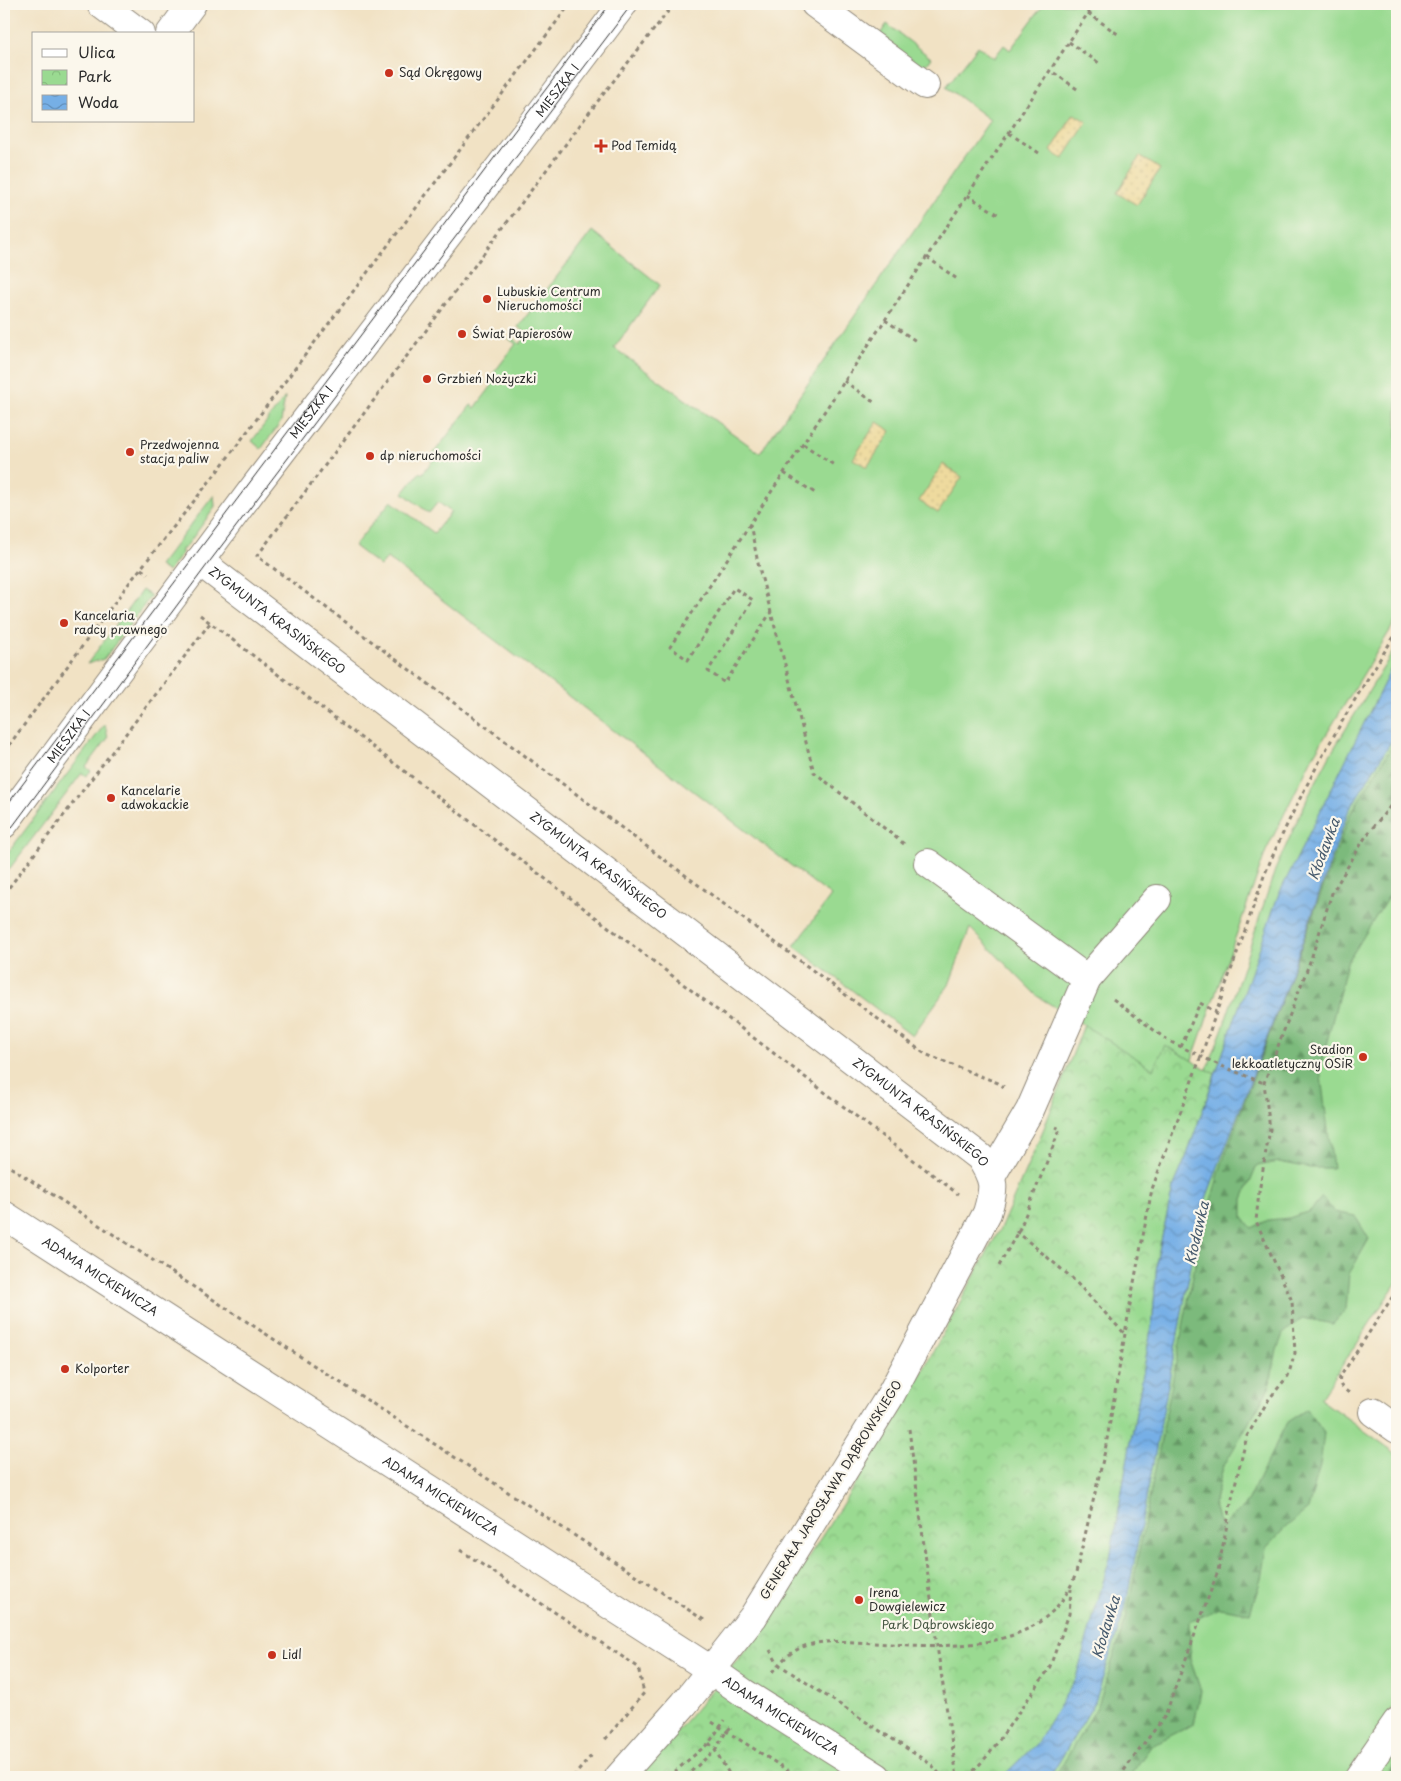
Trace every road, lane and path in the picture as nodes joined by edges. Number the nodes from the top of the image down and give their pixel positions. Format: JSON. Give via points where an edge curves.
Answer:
{"nodes":[{"id":1,"x":101,"y":4,"type":"edge"},
{"id":2,"x":192,"y":4,"type":"edge"},
{"id":3,"x":570,"y":4,"type":"edge"},
{"id":4,"x":623,"y":4,"type":"edge"},
{"id":5,"x":674,"y":4,"type":"edge"},
{"id":6,"x":815,"y":4,"type":"edge"},
{"id":7,"x":1094,"y":4,"type":"edge"},
{"id":8,"x":1088,"y":13,"type":"junction"},
{"id":9,"x":138,"y":32,"type":"edge"},
{"id":10,"x":171,"y":32,"type":"edge"},
{"id":11,"x":1119,"y":35,"type":"dead end"},
{"id":12,"x":1069,"y":42,"type":"junction"},
{"id":13,"x":1099,"y":63,"type":"dead end"},
{"id":14,"x":1052,"y":72,"type":"junction"},
{"id":15,"x":925,"y":85,"type":"dead end"},
{"id":16,"x":1080,"y":91,"type":"dead end"},
{"id":17,"x":1009,"y":133,"type":"junction"},
{"id":18,"x":1039,"y":153,"type":"dead end"},
{"id":19,"x":968,"y":195,"type":"junction"},
{"id":20,"x":999,"y":215,"type":"dead end"},
{"id":21,"x":927,"y":257,"type":"junction"},
{"id":22,"x":957,"y":278,"type":"dead end"},
{"id":23,"x":884,"y":320,"type":"junction"},
{"id":24,"x":916,"y":341,"type":"dead end"},
{"id":25,"x":844,"y":381,"type":"junction"},
{"id":26,"x":875,"y":403,"type":"dead end"},
{"id":27,"x":803,"y":444,"type":"junction"},
{"id":28,"x":834,"y":465,"type":"dead end"},
{"id":29,"x":784,"y":473,"type":"junction"},
{"id":30,"x":815,"y":493,"type":"dead end"},
{"id":31,"x":750,"y":524,"type":"junction"},
{"id":32,"x":200,"y":561,"type":"junction"},
{"id":33,"x":141,"y":569,"type":"junction"},
{"id":34,"x":174,"y":595,"type":"junction"},
{"id":35,"x":772,"y":612,"type":"junction"},
{"id":36,"x":210,"y":623,"type":"junction"},
{"id":37,"x":1397,"y":632,"type":"edge"},
{"id":38,"x":4,"y":752,"type":"edge"},
{"id":39,"x":1397,"y":798,"type":"edge"},
{"id":40,"x":4,"y":824,"type":"edge"},
{"id":41,"x":928,"y":863,"type":"joint"},
{"id":42,"x":4,"y":894,"type":"edge"},
{"id":43,"x":1157,"y":899,"type":"dead end"},
{"id":44,"x":1087,"y":979,"type":"junction"},
{"id":45,"x":1216,"y":1012,"type":"junction"},
{"id":46,"x":1181,"y":1047,"type":"junction"},
{"id":47,"x":1201,"y":1056,"type":"junction"},
{"id":48,"x":1264,"y":1083,"type":"junction"},
{"id":49,"x":1030,"y":1110,"type":"junction"},
{"id":50,"x":4,"y":1163,"type":"edge"},
{"id":51,"x":992,"y":1175,"type":"junction"},
{"id":52,"x":976,"y":1206,"type":"junction"},
{"id":53,"x":4,"y":1215,"type":"edge"},
{"id":54,"x":1018,"y":1232,"type":"junction"},
{"id":55,"x":998,"y":1267,"type":"dead end"},
{"id":56,"x":1397,"y":1290,"type":"edge"},
{"id":57,"x":1125,"y":1333,"type":"junction"},
{"id":58,"x":1373,"y":1412,"type":"joint"},
{"id":59,"x":914,"y":1421,"type":"dead end"},
{"id":60,"x":1397,"y":1429,"type":"edge"},
{"id":61,"x":456,"y":1548,"type":"dead end"},
{"id":62,"x":1071,"y":1588,"type":"junction"},
{"id":63,"x":713,"y":1619,"type":"dead end"},
{"id":64,"x":938,"y":1646,"type":"junction"},
{"id":65,"x":769,"y":1650,"type":"dead end"},
{"id":66,"x":778,"y":1664,"type":"junction"},
{"id":67,"x":711,"y":1670,"type":"junction"},
{"id":68,"x":770,"y":1675,"type":"dead end"},
{"id":69,"x":738,"y":1720,"type":"dead end"},
{"id":70,"x":1397,"y":1722,"type":"edge"},
{"id":71,"x":726,"y":1732,"type":"junction"},
{"id":72,"x":709,"y":1743,"type":"junction"},
{"id":73,"x":599,"y":1747,"type":"dead end"},
{"id":74,"x":715,"y":1750,"type":"junction"},
{"id":75,"x":592,"y":1754,"type":"dead end"},
{"id":76,"x":573,"y":1777,"type":"edge"},
{"id":77,"x":619,"y":1777,"type":"edge"},
{"id":78,"x":668,"y":1777,"type":"edge"},
{"id":79,"x":685,"y":1777,"type":"edge"},
{"id":80,"x":731,"y":1777,"type":"edge"},
{"id":81,"x":798,"y":1777,"type":"edge"},
{"id":82,"x":877,"y":1777,"type":"edge"},
{"id":83,"x":942,"y":1777,"type":"edge"},
{"id":84,"x":957,"y":1777,"type":"edge"},
{"id":85,"x":968,"y":1777,"type":"edge"},
{"id":86,"x":1118,"y":1777,"type":"edge"},
{"id":87,"x":1359,"y":1777,"type":"edge"}],
"edges":[{"from":1,"to":9,"type":"street"},
{"from":2,"to":10,"type":"street"},
{"from":3,"to":33,"type":"path"},
{"from":4,"to":32,"type":"street","name":"MIESZKA I"},
{"from":5,"to":49,"type":"path","via":[[257,556],[925,1054],[998,1083]]},
{"from":6,"to":15,"type":"street"},
{"from":7,"to":8,"type":"path"},
{"from":8,"to":11,"type":"path"},
{"from":8,"to":12,"type":"path"},
{"from":12,"to":13,"type":"path"},
{"from":12,"to":14,"type":"path"},
{"from":14,"to":16,"type":"path"},
{"from":14,"to":17,"type":"path"},
{"from":17,"to":18,"type":"path"},
{"from":17,"to":19,"type":"path"},
{"from":19,"to":20,"type":"path"},
{"from":19,"to":21,"type":"path"},
{"from":21,"to":22,"type":"path"},
{"from":21,"to":23,"type":"path"},
{"from":23,"to":24,"type":"path"},
{"from":23,"to":25,"type":"path"},
{"from":25,"to":26,"type":"path"},
{"from":25,"to":27,"type":"path"},
{"from":27,"to":28,"type":"path"},
{"from":27,"to":29,"type":"path"},
{"from":29,"to":30,"type":"path"},
{"from":29,"to":31,"type":"path"},
{"from":31,"to":35,"type":"path"},
{"from":31,"to":35,"type":"path","via":[[670,647],[688,660],[734,588],[753,600],[708,671],[726,683]]},
{"from":32,"to":34,"type":"street","name":"MIESZKA I"},
{"from":32,"to":51,"type":"street","name":"ZYGMUNTA KRASIŃSKIEGO","via":[[980,1157]]},
{"from":33,"to":34,"type":"path"},
{"from":33,"to":38,"type":"path"},
{"from":34,"to":36,"type":"path"},
{"from":34,"to":40,"type":"street","name":"MIESZKA I"},
{"from":35,"to":41,"type":"path","via":[[814,772]]},
{"from":36,"to":42,"type":"path"},
{"from":36,"to":52,"type":"path"},
{"from":37,"to":45,"type":"path","via":[[1319,760],[1275,850]]},
{"from":39,"to":48,"type":"path","via":[[1366,836],[1332,893],[1312,959]]},
{"from":41,"to":44,"type":"street"},
{"from":43,"to":44,"type":"street"},
{"from":44,"to":46,"type":"path","via":[[1167,1040]]},
{"from":44,"to":49,"type":"street"},
{"from":45,"to":46,"type":"path","via":[[1200,1003]]},
{"from":45,"to":47,"type":"path"},
{"from":46,"to":47,"type":"path"},
{"from":47,"to":48,"type":"path"},
{"from":47,"to":57,"type":"path","via":[[1152,1189]]},
{"from":48,"to":86,"type":"path","via":[[1270,1129],[1256,1221],[1292,1301],[1295,1354],[1288,1376],[1269,1399],[1247,1436],[1218,1571],[1165,1716]]},
{"from":49,"to":51,"type":"street"},
{"from":49,"to":54,"type":"path","via":[[1060,1130]]},
{"from":50,"to":63,"type":"path","via":[[706,1622]]},
{"from":51,"to":52,"type":"street","name":"GENERAŁA JAROSŁAWA DĄBROWSKIEGO","via":[[993,1193]]},
{"from":52,"to":54,"type":"path"},
{"from":52,"to":67,"type":"street","name":"GENERAŁA JAROSŁAWA DĄBROWSKIEGO","via":[[890,1396],[753,1617]]},
{"from":53,"to":67,"type":"street","name":"ADAMA MICKIEWICZA"},
{"from":54,"to":55,"type":"path"},
{"from":54,"to":57,"type":"path","via":[[1072,1278]]},
{"from":56,"to":58,"type":"path","via":[[1339,1382]]},
{"from":57,"to":62,"type":"path","via":[[1104,1452]]},
{"from":58,"to":60,"type":"street"},
{"from":59,"to":64,"type":"path","via":[[909,1430]]},
{"from":61,"to":73,"type":"path","via":[[638,1667],[644,1693]]},
{"from":62,"to":64,"type":"path","via":[[1043,1620],[1019,1634],[989,1641]]},
{"from":62,"to":85,"type":"path","via":[[1069,1614],[1049,1669],[990,1753]]},
{"from":64,"to":66,"type":"path","via":[[826,1643],[806,1646]]},
{"from":64,"to":84,"type":"path"},
{"from":65,"to":66,"type":"path"},
{"from":66,"to":68,"type":"path"},
{"from":66,"to":83,"type":"path","via":[[932,1765]]},
{"from":67,"to":77,"type":"street","name":"GENERAŁA JAROSŁAWA DĄBROWSKIEGO"},
{"from":67,"to":82,"type":"street","name":"ADAMA MICKIEWICZA"},
{"from":69,"to":71,"type":"path"},
{"from":70,"to":87,"type":"street"},
{"from":71,"to":72,"type":"path","via":[[720,1727]]},
{"from":71,"to":74,"type":"path"},
{"from":71,"to":81,"type":"path"},
{"from":72,"to":74,"type":"path"},
{"from":72,"to":78,"type":"path"},
{"from":74,"to":79,"type":"path"},
{"from":74,"to":80,"type":"path"},
{"from":75,"to":76,"type":"path"}]}
